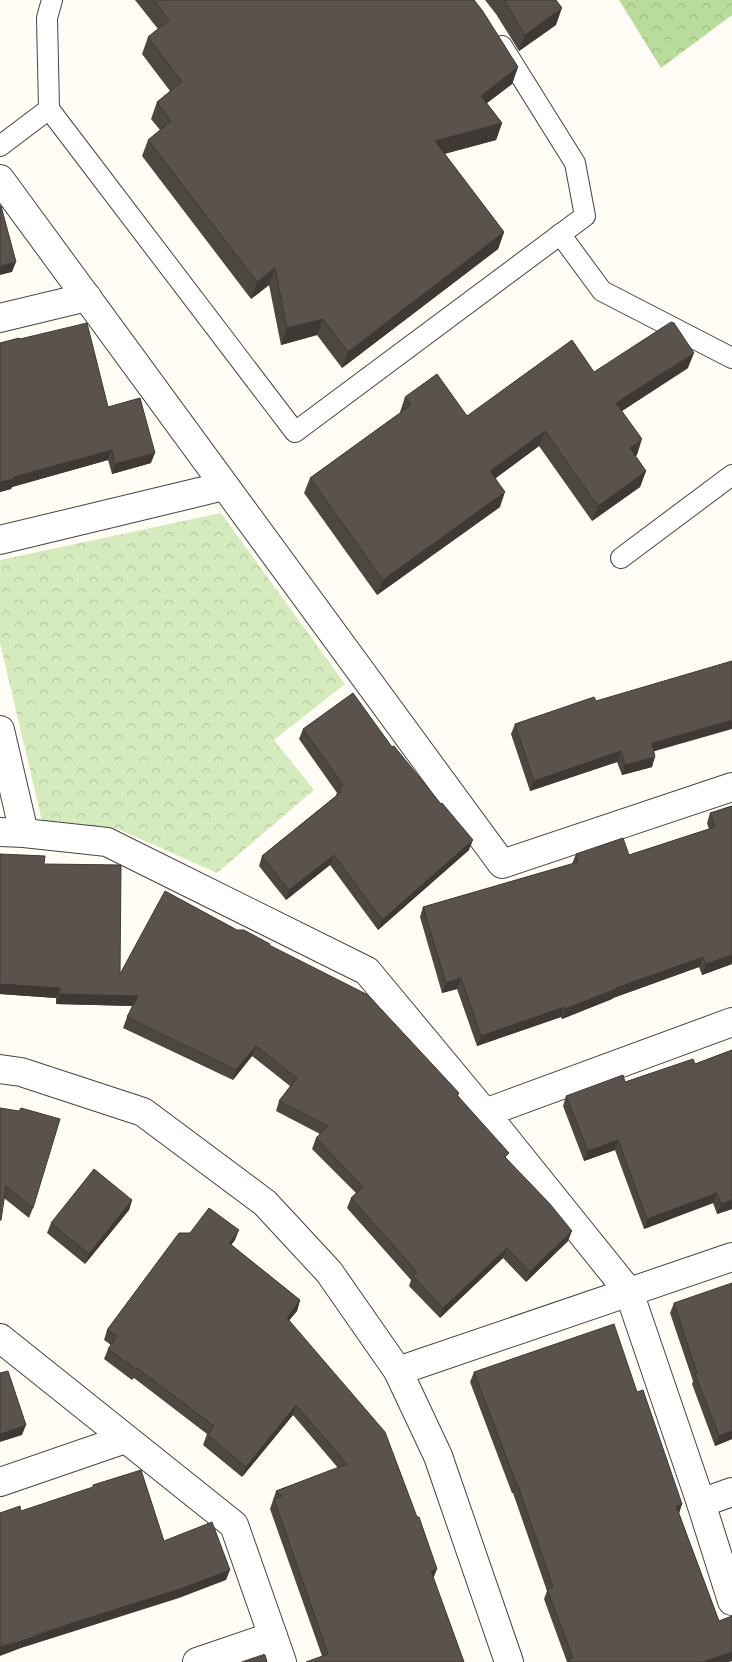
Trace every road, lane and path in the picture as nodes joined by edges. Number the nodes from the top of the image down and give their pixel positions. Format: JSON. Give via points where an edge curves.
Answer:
{"nodes":[{"id":1,"x":52,"y":0,"type":"edge"},
{"id":2,"x":491,"y":28,"type":"edge"},
{"id":3,"x":49,"y":110,"type":"junction"},
{"id":4,"x":0,"y":146,"type":"edge"},
{"id":5,"x":0,"y":179,"type":"edge"},
{"id":6,"x":560,"y":234,"type":"junction"},
{"id":7,"x":87,"y":297,"type":"junction"},
{"id":8,"x":0,"y":318,"type":"edge"},
{"id":9,"x":732,"y":358,"type":"edge"},
{"id":10,"x":732,"y":475,"type":"edge"},
{"id":11,"x":224,"y":486,"type":"junction"},
{"id":12,"x":0,"y":540,"type":"edge"},
{"id":13,"x":621,"y":558,"type":"dead end"},
{"id":14,"x":0,"y":730,"type":"edge"},
{"id":15,"x":732,"y":786,"type":"edge"},
{"id":16,"x":12,"y":833,"type":"edge"},
{"id":17,"x":732,"y":1022,"type":"edge"},
{"id":18,"x":0,"y":1069,"type":"edge"},
{"id":19,"x":485,"y":1113,"type":"junction"},
{"id":20,"x":732,"y":1257,"type":"edge"},
{"id":21,"x":629,"y":1292,"type":"junction"},
{"id":22,"x":0,"y":1338,"type":"edge"},
{"id":23,"x":398,"y":1371,"type":"junction"},
{"id":24,"x":125,"y":1438,"type":"junction"},
{"id":25,"x":0,"y":1482,"type":"edge"},
{"id":26,"x":732,"y":1492,"type":"edge"},
{"id":27,"x":701,"y":1503,"type":"junction"},
{"id":28,"x":732,"y":1601,"type":"edge"},
{"id":29,"x":273,"y":1636,"type":"junction"},
{"id":30,"x":197,"y":1662,"type":"edge"},
{"id":31,"x":282,"y":1662,"type":"edge"},
{"id":32,"x":509,"y":1662,"type":"edge"}],
"edges":[{"from":1,"to":3,"type":"lane","via":[[47,18]]},
{"from":2,"to":6,"type":"lane","via":[[575,163],[585,216]]},
{"from":3,"to":4,"type":"lane"},
{"from":3,"to":6,"type":"lane","via":[[294,432]]},
{"from":5,"to":7,"type":"street"},
{"from":6,"to":9,"type":"lane","via":[[602,291]]},
{"from":7,"to":8,"type":"street"},
{"from":7,"to":11,"type":"street"},
{"from":10,"to":13,"type":"lane"},
{"from":11,"to":12,"type":"street"},
{"from":11,"to":15,"type":"street","via":[[502,864]]},
{"from":14,"to":16,"type":"street"},
{"from":16,"to":19,"type":"street","via":[[107,842],[367,971]]},
{"from":17,"to":19,"type":"street"},
{"from":18,"to":23,"type":"street","via":[[21,1072],[143,1112],[265,1203],[329,1272]]},
{"from":19,"to":21,"type":"street"},
{"from":20,"to":21,"type":"street"},
{"from":21,"to":23,"type":"street"},
{"from":21,"to":27,"type":"street"},
{"from":22,"to":24,"type":"street"},
{"from":23,"to":32,"type":"street","via":[[438,1456]]},
{"from":24,"to":25,"type":"street"},
{"from":24,"to":29,"type":"street","via":[[234,1525]]},
{"from":26,"to":27,"type":"street"},
{"from":27,"to":28,"type":"street"},
{"from":29,"to":30,"type":"street"},
{"from":29,"to":31,"type":"street"}]}
